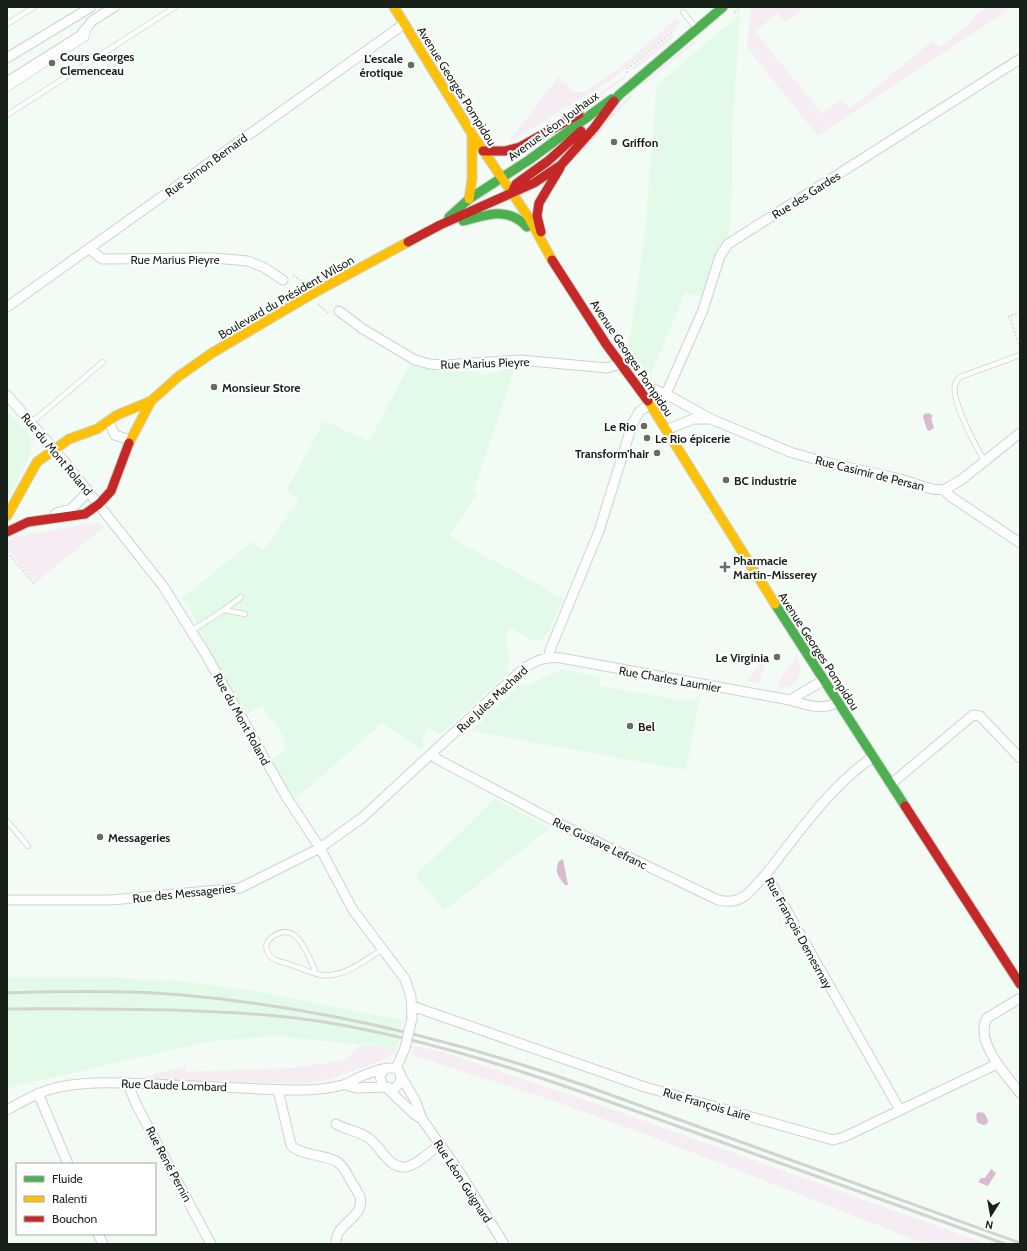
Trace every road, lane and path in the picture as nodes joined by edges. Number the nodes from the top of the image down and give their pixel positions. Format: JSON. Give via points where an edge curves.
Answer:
{"nodes":[{"id":1,"x":34,"y":7,"type":"edge"},
{"id":2,"x":91,"y":7,"type":"edge"},
{"id":3,"x":114,"y":7,"type":"edge"},
{"id":4,"x":175,"y":7,"type":"edge"},
{"id":5,"x":394,"y":7,"type":"edge"},
{"id":6,"x":723,"y":7,"type":"edge"},
{"id":7,"x":741,"y":7,"type":"edge"},
{"id":8,"x":683,"y":12,"type":"dead end"},
{"id":9,"x":729,"y":17,"type":"dead end"},
{"id":10,"x":7,"y":24,"type":"edge"},
{"id":11,"x":90,"y":24,"type":"junction"},
{"id":12,"x":404,"y":24,"type":"junction"},
{"id":13,"x":696,"y":29,"type":"junction"},
{"id":14,"x":7,"y":58,"type":"edge"},
{"id":15,"x":1020,"y":58,"type":"edge"},
{"id":16,"x":7,"y":82,"type":"edge"},
{"id":17,"x":7,"y":89,"type":"edge"},
{"id":18,"x":619,"y":95,"type":"junction"},
{"id":19,"x":604,"y":103,"type":"junction"},
{"id":20,"x":7,"y":115,"type":"edge"},
{"id":21,"x":472,"y":134,"type":"junction"},
{"id":22,"x":483,"y":151,"type":"junction"},
{"id":23,"x":561,"y":166,"type":"junction"},
{"id":24,"x":501,"y":178,"type":"junction"},
{"id":25,"x":511,"y":193,"type":"junction"},
{"id":26,"x":469,"y":199,"type":"junction"},
{"id":27,"x":440,"y":225,"type":"junction"},
{"id":28,"x":541,"y":242,"type":"junction"},
{"id":29,"x":90,"y":249,"type":"junction"},
{"id":30,"x":293,"y":275,"type":"dead end"},
{"id":31,"x":283,"y":280,"type":"dead end"},
{"id":32,"x":309,"y":288,"type":"dead end"},
{"id":33,"x":318,"y":303,"type":"dead end"},
{"id":34,"x":7,"y":307,"type":"edge"},
{"id":35,"x":339,"y":311,"type":"joint"},
{"id":36,"x":1020,"y":313,"type":"edge"},
{"id":37,"x":1020,"y":349,"type":"edge"},
{"id":38,"x":1020,"y":355,"type":"edge"},
{"id":39,"x":103,"y":362,"type":"dead end"},
{"id":40,"x":620,"y":364,"type":"junction"},
{"id":41,"x":666,"y":394,"type":"junction"},
{"id":42,"x":7,"y":395,"type":"edge"},
{"id":43,"x":644,"y":395,"type":"junction"},
{"id":44,"x":151,"y":401,"type":"junction"},
{"id":45,"x":650,"y":404,"type":"junction"},
{"id":46,"x":126,"y":411,"type":"junction"},
{"id":47,"x":711,"y":419,"type":"junction"},
{"id":48,"x":32,"y":422,"type":"junction"},
{"id":49,"x":109,"y":422,"type":"junction"},
{"id":50,"x":138,"y":426,"type":"junction"},
{"id":51,"x":666,"y":430,"type":"junction"},
{"id":52,"x":1020,"y":433,"type":"edge"},
{"id":53,"x":130,"y":440,"type":"junction"},
{"id":54,"x":54,"y":448,"type":"junction"},
{"id":55,"x":985,"y":461,"type":"junction"},
{"id":56,"x":944,"y":490,"type":"junction"},
{"id":57,"x":89,"y":491,"type":"junction"},
{"id":58,"x":99,"y":504,"type":"junction"},
{"id":59,"x":7,"y":516,"type":"edge"},
{"id":60,"x":28,"y":522,"type":"junction"},
{"id":61,"x":7,"y":532,"type":"edge"},
{"id":62,"x":1020,"y":543,"type":"edge"},
{"id":63,"x":7,"y":552,"type":"edge"},
{"id":64,"x":36,"y":586,"type":"dead end"},
{"id":65,"x":241,"y":596,"type":"dead end"},
{"id":66,"x":224,"y":610,"type":"junction"},
{"id":67,"x":245,"y":614,"type":"dead end"},
{"id":68,"x":191,"y":631,"type":"junction"},
{"id":69,"x":549,"y":657,"type":"junction"},
{"id":70,"x":824,"y":680,"type":"junction"},
{"id":71,"x":790,"y":700,"type":"junction"},
{"id":72,"x":838,"y":702,"type":"junction"},
{"id":73,"x":432,"y":754,"type":"junction"},
{"id":74,"x":873,"y":757,"type":"junction"},
{"id":75,"x":1020,"y":758,"type":"edge"},
{"id":76,"x":891,"y":784,"type":"junction"},
{"id":77,"x":7,"y":821,"type":"edge"},
{"id":78,"x":28,"y":846,"type":"dead end"},
{"id":79,"x":320,"y":848,"type":"junction"},
{"id":80,"x":766,"y":874,"type":"junction"},
{"id":81,"x":7,"y":900,"type":"edge"},
{"id":82,"x":383,"y":949,"type":"junction"},
{"id":83,"x":316,"y":973,"type":"junction"},
{"id":84,"x":1020,"y":984,"type":"edge"},
{"id":85,"x":1020,"y":998,"type":"edge"},
{"id":86,"x":412,"y":1006,"type":"junction"},
{"id":87,"x":997,"y":1064,"type":"junction"},
{"id":88,"x":385,"y":1069,"type":"junction"},
{"id":89,"x":396,"y":1069,"type":"junction"},
{"id":90,"x":402,"y":1078,"type":"junction"},
{"id":91,"x":130,"y":1083,"type":"junction"},
{"id":92,"x":346,"y":1085,"type":"junction"},
{"id":93,"x":386,"y":1088,"type":"junction"},
{"id":94,"x":278,"y":1090,"type":"junction"},
{"id":95,"x":38,"y":1093,"type":"junction"},
{"id":96,"x":1020,"y":1093,"type":"edge"},
{"id":97,"x":7,"y":1110,"type":"edge"},
{"id":98,"x":900,"y":1110,"type":"junction"},
{"id":99,"x":422,"y":1119,"type":"junction"},
{"id":100,"x":336,"y":1124,"type":"dead end"},
{"id":101,"x":440,"y":1145,"type":"junction"},
{"id":102,"x":68,"y":1163,"type":"edge"},
{"id":103,"x":98,"y":1235,"type":"edge"},
{"id":104,"x":103,"y":1244,"type":"edge"},
{"id":105,"x":211,"y":1244,"type":"edge"},
{"id":106,"x":336,"y":1244,"type":"edge"},
{"id":107,"x":504,"y":1244,"type":"edge"}],
"edges":[{"from":1,"to":10,"type":"lane"},
{"from":2,"to":14,"type":"street"},
{"from":3,"to":11,"type":"street"},
{"from":4,"to":20,"type":"lane"},
{"from":5,"to":12,"type":"main road","name":"Avenue Georges Pompidou"},
{"from":6,"to":13,"type":"main road","name":"Avenue Léon Jouhaux"},
{"from":7,"to":9,"type":"path"},
{"from":8,"to":13,"type":"lane"},
{"from":11,"to":16,"type":"street","via":[[80,36]]},
{"from":11,"to":17,"type":"lane","via":[[86,38]]},
{"from":12,"to":21,"type":"main road","name":"Avenue Georges Pompidou"},
{"from":12,"to":29,"type":"street","name":"Rue Simon Bernard"},
{"from":13,"to":18,"type":"main road","name":"Avenue Léon Jouhaux"},
{"from":15,"to":41,"type":"street","name":"Rue des Gardes","via":[[728,244],[720,256],[703,310]]},
{"from":18,"to":19,"type":"main road","name":"Avenue Léon Jouhaux"},
{"from":18,"to":23,"type":"main road","name":"Avenue Léon Jouhaux"},
{"from":19,"to":22,"type":"main road","via":[[592,106],[520,147],[505,151]]},
{"from":19,"to":24,"type":"main road","name":"Avenue Léon Jouhaux","via":[[554,142]]},
{"from":19,"to":25,"type":"main road","via":[[594,118],[559,152],[516,184]]},
{"from":21,"to":22,"type":"main road","name":"Avenue Georges Pompidou"},
{"from":21,"to":26,"type":"main road","via":[[472,179]]},
{"from":22,"to":24,"type":"main road","name":"Avenue Georges Pompidou"},
{"from":23,"to":25,"type":"main road","name":"Avenue Léon Jouhaux","via":[[534,183]]},
{"from":23,"to":28,"type":"main road","via":[[539,203],[537,216]]},
{"from":24,"to":25,"type":"main road","name":"Avenue Georges Pompidou"},
{"from":24,"to":26,"type":"main road","name":"Boulevard du Président Wilson"},
{"from":25,"to":27,"type":"main road","name":"Boulevard du Président Wilson"},
{"from":25,"to":28,"type":"main road","name":"Avenue Georges Pompidou","via":[[529,218]]},
{"from":26,"to":27,"type":"main road","name":"Boulevard du Président Wilson"},
{"from":27,"to":28,"type":"main road","via":[[508,213],[522,220]]},
{"from":27,"to":44,"type":"main road","name":"Boulevard du Président Wilson","via":[[312,294],[212,353],[179,376]]},
{"from":28,"to":40,"type":"main road","name":"Avenue Georges Pompidou"},
{"from":29,"to":31,"type":"street","name":"Rue Marius Pieyre","via":[[102,259],[214,258],[248,261],[263,266]]},
{"from":29,"to":34,"type":"street","name":"Rue Simon Bernard"},
{"from":30,"to":32,"type":"path"},
{"from":33,"to":35,"type":"path","via":[[328,313]]},
{"from":35,"to":40,"type":"street","name":"Rue Marius Pieyre","via":[[415,360],[430,364],[505,360],[607,368]]},
{"from":36,"to":37,"type":"path","via":[[1009,316]]},
{"from":38,"to":55,"type":"lane","via":[[960,377],[954,386],[964,422]]},
{"from":39,"to":48,"type":"lane"},
{"from":40,"to":43,"type":"main road","name":"Avenue Georges Pompidou"},
{"from":41,"to":43,"type":"street","name":"Rue Casimir de Persan","via":[[656,390]]},
{"from":41,"to":47,"type":"street","name":"Rue Casimir de Persan"},
{"from":42,"to":48,"type":"street","name":"Rue du Mont Roland"},
{"from":43,"to":45,"type":"main road","name":"Avenue Georges Pompidou"},
{"from":44,"to":46,"type":"main road","name":"Boulevard du Président Wilson"},
{"from":44,"to":50,"type":"main road","name":"Boulevard du Président Wilson"},
{"from":45,"to":51,"type":"main road","name":"Avenue Georges Pompidou"},
{"from":45,"to":69,"type":"street","via":[[639,412],[632,425],[599,531],[552,643]]},
{"from":46,"to":49,"type":"main road","name":"Boulevard du Président Wilson"},
{"from":46,"to":50,"type":"street"},
{"from":47,"to":51,"type":"street","name":"Rue Casimir de Persan","via":[[693,419]]},
{"from":47,"to":56,"type":"street","name":"Rue Casimir de Persan","via":[[806,457]]},
{"from":48,"to":54,"type":"street","name":"Rue du Mont Roland"},
{"from":49,"to":53,"type":"street","via":[[116,434]]},
{"from":49,"to":54,"type":"main road","name":"Boulevard du Président Wilson"},
{"from":50,"to":53,"type":"main road","name":"Boulevard du Président Wilson"},
{"from":51,"to":70,"type":"main road","name":"Avenue Georges Pompidou"},
{"from":52,"to":55,"type":"street"},
{"from":53,"to":58,"type":"main road","name":"Boulevard du Président Wilson","via":[[115,482],[106,498]]},
{"from":54,"to":57,"type":"street","name":"Rue du Mont Roland"},
{"from":54,"to":59,"type":"main road","name":"Boulevard du Président Wilson","via":[[32,468]]},
{"from":55,"to":56,"type":"street"},
{"from":56,"to":62,"type":"street","name":"Rue Casimir de Persan"},
{"from":57,"to":58,"type":"street","name":"Rue du Mont Roland"},
{"from":57,"to":60,"type":"street","via":[[71,509],[36,517]]},
{"from":58,"to":60,"type":"main road","name":"Boulevard du Président Wilson","via":[[85,514]]},
{"from":58,"to":68,"type":"street","name":"Rue du Mont Roland","via":[[163,586]]},
{"from":60,"to":61,"type":"main road","name":"Boulevard du Président Wilson"},
{"from":63,"to":64,"type":"path"},
{"from":65,"to":66,"type":"lane"},
{"from":66,"to":67,"type":"lane"},
{"from":66,"to":68,"type":"lane"},
{"from":68,"to":79,"type":"street","name":"Rue du Mont Roland","via":[[287,798]]},
{"from":69,"to":71,"type":"street","name":"Rue Charles Laumier"},
{"from":69,"to":73,"type":"street","name":"Rue Jules Machard","via":[[524,668]]},
{"from":70,"to":71,"type":"street"},
{"from":70,"to":72,"type":"main road","name":"Avenue Georges Pompidou"},
{"from":71,"to":72,"type":"street","name":"Rue Charles Laumier","via":[[824,707],[831,707]]},
{"from":72,"to":74,"type":"main road","name":"Avenue Georges Pompidou"},
{"from":73,"to":79,"type":"street","name":"Rue Jules Machard","via":[[371,810]]},
{"from":73,"to":80,"type":"street","name":"Rue Gustave Lefranc","via":[[560,824],[718,900],[740,900]]},
{"from":74,"to":76,"type":"main road","name":"Avenue Georges Pompidou"},
{"from":74,"to":80,"type":"street","name":"Rue François Demesmay","via":[[825,801]]},
{"from":75,"to":76,"type":"street","via":[[980,716],[973,715]]},
{"from":76,"to":84,"type":"main road","name":"Avenue Georges Pompidou"},
{"from":77,"to":78,"type":"lane"},
{"from":79,"to":81,"type":"street","name":"Rue des Messageries","via":[[240,888],[111,900]]},
{"from":79,"to":82,"type":"street","name":"Rue du Mont Roland","via":[[353,910]]},
{"from":80,"to":98,"type":"street","name":"Rue François Demesmay"},
{"from":82,"to":83,"type":"lane","via":[[338,974]]},
{"from":82,"to":86,"type":"street","name":"Rue du Mont Roland","via":[[405,979]]},
{"from":83,"to":83,"type":"lane","via":[[274,959],[267,952],[266,945],[277,934],[293,934],[300,939]]},
{"from":85,"to":87,"type":"street","via":[[991,1015],[984,1023],[984,1036]]},
{"from":86,"to":89,"type":"street","name":"Rue du Mont Roland","bridge":true,"via":[[405,1048]]},
{"from":86,"to":98,"type":"street","name":"Rue François Laire","via":[[646,1087],[833,1140]]},
{"from":87,"to":96,"type":"street"},
{"from":87,"to":98,"type":"street","name":"Rue François Laire"},
{"from":88,"to":89,"type":"street"},
{"from":88,"to":92,"type":"street","name":"Rue Claude Lombard","via":[[355,1078]]},
{"from":88,"to":93,"type":"street","via":[[380,1078]]},
{"from":89,"to":90,"type":"street"},
{"from":90,"to":93,"type":"street","via":[[397,1087]]},
{"from":90,"to":99,"type":"street","name":"Rue Léon Guignard","via":[[415,1100]]},
{"from":91,"to":94,"type":"street","name":"Rue Claude Lombard"},
{"from":91,"to":95,"type":"street","name":"Rue Claude Lombard","via":[[78,1084]]},
{"from":91,"to":105,"type":"street","name":"Rue René Pernin","via":[[136,1104]]},
{"from":92,"to":93,"type":"street","name":"Rue Claude Lombard","via":[[356,1088]]},
{"from":92,"to":94,"type":"street","name":"Rue Claude Lombard"},
{"from":93,"to":99,"type":"street","name":"Rue Léon Guignard"},
{"from":94,"to":106,"type":"street","via":[[291,1145],[299,1151],[340,1162],[359,1196],[360,1210],[343,1227]]},
{"from":95,"to":97,"type":"street","name":"Rue Claude Lombard"},
{"from":95,"to":102,"type":"street"},
{"from":99,"to":101,"type":"street","name":"Rue Léon Guignard"},
{"from":100,"to":101,"type":"street","via":[[367,1136],[393,1165],[399,1168],[410,1166]]},
{"from":101,"to":107,"type":"street","name":"Rue Léon Guignard"},
{"from":103,"to":104,"type":"street"}]}
